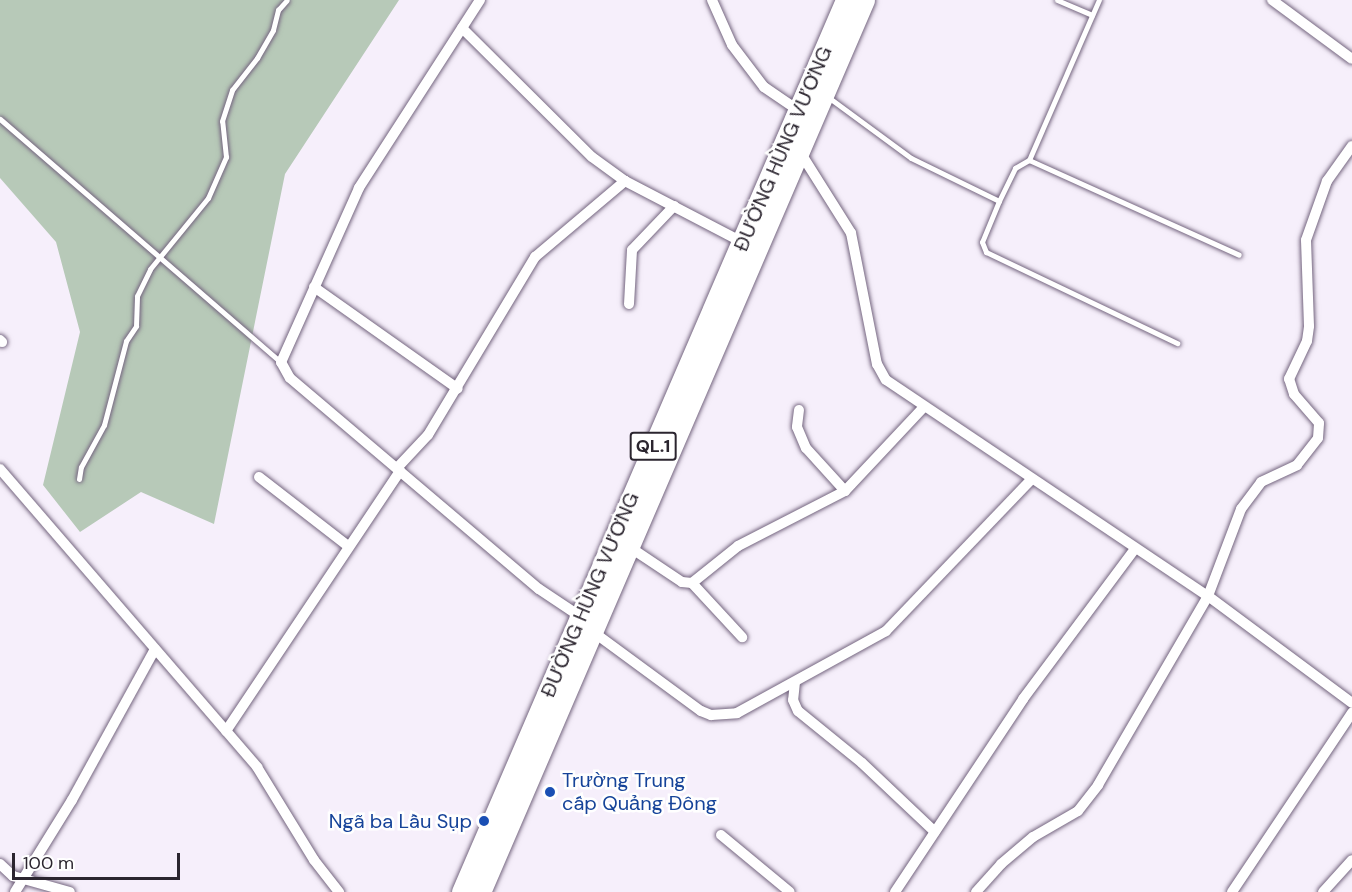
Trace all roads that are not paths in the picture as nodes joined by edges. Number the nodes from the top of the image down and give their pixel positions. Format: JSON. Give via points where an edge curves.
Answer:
{"nodes":[{"id":1,"x":287,"y":0,"type":"edge"},
{"id":2,"x":480,"y":0,"type":"edge"},
{"id":3,"x":712,"y":0,"type":"edge"},
{"id":4,"x":846,"y":0,"type":"edge"},
{"id":5,"x":864,"y":0,"type":"edge"},
{"id":6,"x":1057,"y":0,"type":"edge"},
{"id":7,"x":1099,"y":0,"type":"edge"},
{"id":8,"x":1272,"y":0,"type":"edge"},
{"id":9,"x":1092,"y":15,"type":"junction"},
{"id":10,"x":462,"y":28,"type":"junction"},
{"id":11,"x":1352,"y":59,"type":"edge"},
{"id":12,"x":824,"y":95,"type":"junction"},
{"id":13,"x":800,"y":111,"type":"junction"},
{"id":14,"x":0,"y":119,"type":"edge"},
{"id":15,"x":1352,"y":146,"type":"edge"},
{"id":16,"x":800,"y":152,"type":"junction"},
{"id":17,"x":1029,"y":160,"type":"junction"},
{"id":18,"x":625,"y":181,"type":"junction"},
{"id":19,"x":999,"y":201,"type":"junction"},
{"id":20,"x":674,"y":206,"type":"junction"},
{"id":21,"x":742,"y":242,"type":"junction"},
{"id":22,"x":1239,"y":255,"type":"dead end"},
{"id":23,"x":163,"y":257,"type":"junction"},
{"id":24,"x":314,"y":287,"type":"junction"},
{"id":25,"x":629,"y":304,"type":"dead end"},
{"id":26,"x":1177,"y":343,"type":"dead end"},
{"id":27,"x":281,"y":362,"type":"junction"},
{"id":28,"x":458,"y":389,"type":"junction"},
{"id":29,"x":924,"y":407,"type":"junction"},
{"id":30,"x":799,"y":410,"type":"dead end"},
{"id":31,"x":0,"y":469,"type":"edge"},
{"id":32,"x":399,"y":470,"type":"junction"},
{"id":33,"x":259,"y":477,"type":"dead end"},
{"id":34,"x":79,"y":479,"type":"dead end"},
{"id":35,"x":1031,"y":480,"type":"junction"},
{"id":36,"x":845,"y":491,"type":"junction"},
{"id":37,"x":348,"y":546,"type":"junction"},
{"id":38,"x":628,"y":546,"type":"junction"},
{"id":39,"x":1134,"y":550,"type":"junction"},
{"id":40,"x":692,"y":584,"type":"junction"},
{"id":41,"x":1208,"y":596,"type":"junction"},
{"id":42,"x":586,"y":624,"type":"junction"},
{"id":43,"x":742,"y":637,"type":"dead end"},
{"id":44,"x":155,"y":649,"type":"junction"},
{"id":45,"x":795,"y":682,"type":"junction"},
{"id":46,"x":1352,"y":704,"type":"edge"},
{"id":47,"x":1352,"y":713,"type":"edge"},
{"id":48,"x":226,"y":731,"type":"junction"},
{"id":49,"x":935,"y":832,"type":"junction"},
{"id":50,"x":721,"y":835,"type":"dead end"},
{"id":51,"x":1352,"y":860,"type":"edge"},
{"id":52,"x":0,"y":864,"type":"edge"},
{"id":53,"x":22,"y":876,"type":"junction"},
{"id":54,"x":777,"y":888,"type":"edge"},
{"id":55,"x":15,"y":892,"type":"edge"},
{"id":56,"x":70,"y":892,"type":"edge"},
{"id":57,"x":339,"y":892,"type":"edge"},
{"id":58,"x":462,"y":892,"type":"edge"},
{"id":59,"x":480,"y":892,"type":"edge"},
{"id":60,"x":790,"y":892,"type":"edge"},
{"id":61,"x":895,"y":892,"type":"edge"},
{"id":62,"x":976,"y":892,"type":"edge"},
{"id":63,"x":1232,"y":892,"type":"edge"},
{"id":64,"x":1323,"y":892,"type":"edge"}],
"edges":[{"from":1,"to":23,"type":"lane","via":[[278,10],[273,30],[257,58],[232,90],[222,121],[226,157],[219,177],[192,222]]},
{"from":2,"to":10,"type":"street"},
{"from":3,"to":13,"type":"street","via":[[732,45],[764,87]]},
{"from":4,"to":13,"type":"highway","name":"ĐƯỜNG HÙNG VƯƠNG","number":"QL.1"},
{"from":5,"to":12,"type":"highway","name":"ĐƯỜNG HÙNG VƯƠNG","number":"QL.1"},
{"from":6,"to":9,"type":"lane"},
{"from":7,"to":9,"type":"lane"},
{"from":8,"to":11,"type":"street"},
{"from":9,"to":17,"type":"lane"},
{"from":10,"to":18,"type":"street","via":[[592,157]]},
{"from":10,"to":24,"type":"street","via":[[358,188]]},
{"from":12,"to":16,"type":"highway","name":"ĐƯỜNG HÙNG VƯƠNG","number":"QL.1"},
{"from":12,"to":19,"type":"lane","via":[[911,158]]},
{"from":13,"to":21,"type":"highway","name":"ĐƯỜNG HÙNG VƯƠNG","number":"QL.1"},
{"from":14,"to":23,"type":"lane"},
{"from":15,"to":41,"type":"street","via":[[1327,181],[1306,240],[1309,326],[1289,379],[1294,394],[1319,423],[1318,438],[1297,465],[1261,483],[1240,509]]},
{"from":16,"to":29,"type":"street","via":[[851,233],[879,370],[890,383]]},
{"from":16,"to":38,"type":"highway","name":"ĐƯỜNG HÙNG VƯƠNG","number":"QL.1"},
{"from":17,"to":19,"type":"lane","via":[[1015,168]]},
{"from":17,"to":22,"type":"lane"},
{"from":18,"to":20,"type":"street"},
{"from":18,"to":28,"type":"street","via":[[536,257]]},
{"from":19,"to":26,"type":"lane","via":[[982,242],[986,252]]},
{"from":20,"to":21,"type":"street"},
{"from":20,"to":25,"type":"street","via":[[633,247]]},
{"from":21,"to":42,"type":"highway","name":"ĐƯỜNG HÙNG VƯƠNG","number":"QL.1"},
{"from":23,"to":27,"type":"lane"},
{"from":23,"to":34,"type":"lane","via":[[147,273],[137,296],[136,326],[126,341],[104,425]]},
{"from":24,"to":27,"type":"street"},
{"from":24,"to":28,"type":"street"},
{"from":27,"to":32,"type":"street","via":[[290,378]]},
{"from":28,"to":32,"type":"street"},
{"from":29,"to":35,"type":"street"},
{"from":29,"to":36,"type":"street"},
{"from":30,"to":36,"type":"street","via":[[797,427],[806,448]]},
{"from":31,"to":44,"type":"street"},
{"from":32,"to":37,"type":"street"},
{"from":32,"to":42,"type":"street"},
{"from":33,"to":37,"type":"street"},
{"from":35,"to":39,"type":"street"},
{"from":35,"to":45,"type":"street","via":[[886,631]]},
{"from":36,"to":40,"type":"street","via":[[746,541]]},
{"from":37,"to":48,"type":"street"},
{"from":38,"to":40,"type":"street","via":[[682,582]]},
{"from":38,"to":42,"type":"highway","name":"ĐƯỜNG HÙNG VƯƠNG","number":"QL.1"},
{"from":39,"to":41,"type":"street"},
{"from":39,"to":49,"type":"street","via":[[1023,699]]},
{"from":40,"to":43,"type":"street"},
{"from":41,"to":46,"type":"street"},
{"from":41,"to":62,"type":"street","via":[[1154,694],[1078,811],[1033,837]]},
{"from":42,"to":45,"type":"street","via":[[711,715],[737,712]]},
{"from":42,"to":58,"type":"highway","name":"ĐƯỜNG HÙNG VƯƠNG","number":"QL.1"},
{"from":42,"to":59,"type":"highway","name":"ĐƯỜNG HÙNG VƯƠNG","number":"QL.1"},
{"from":44,"to":48,"type":"street"},
{"from":44,"to":53,"type":"street","via":[[72,800]]},
{"from":45,"to":49,"type":"street","via":[[793,700],[798,711]]},
{"from":47,"to":63,"type":"street"},
{"from":48,"to":57,"type":"street","via":[[257,767],[314,860]]},
{"from":49,"to":61,"type":"street"},
{"from":50,"to":54,"type":"street"},
{"from":51,"to":64,"type":"street"},
{"from":52,"to":53,"type":"street","via":[[13,876]]},
{"from":53,"to":55,"type":"street"},
{"from":53,"to":56,"type":"street"},
{"from":54,"to":60,"type":"street"}]}
